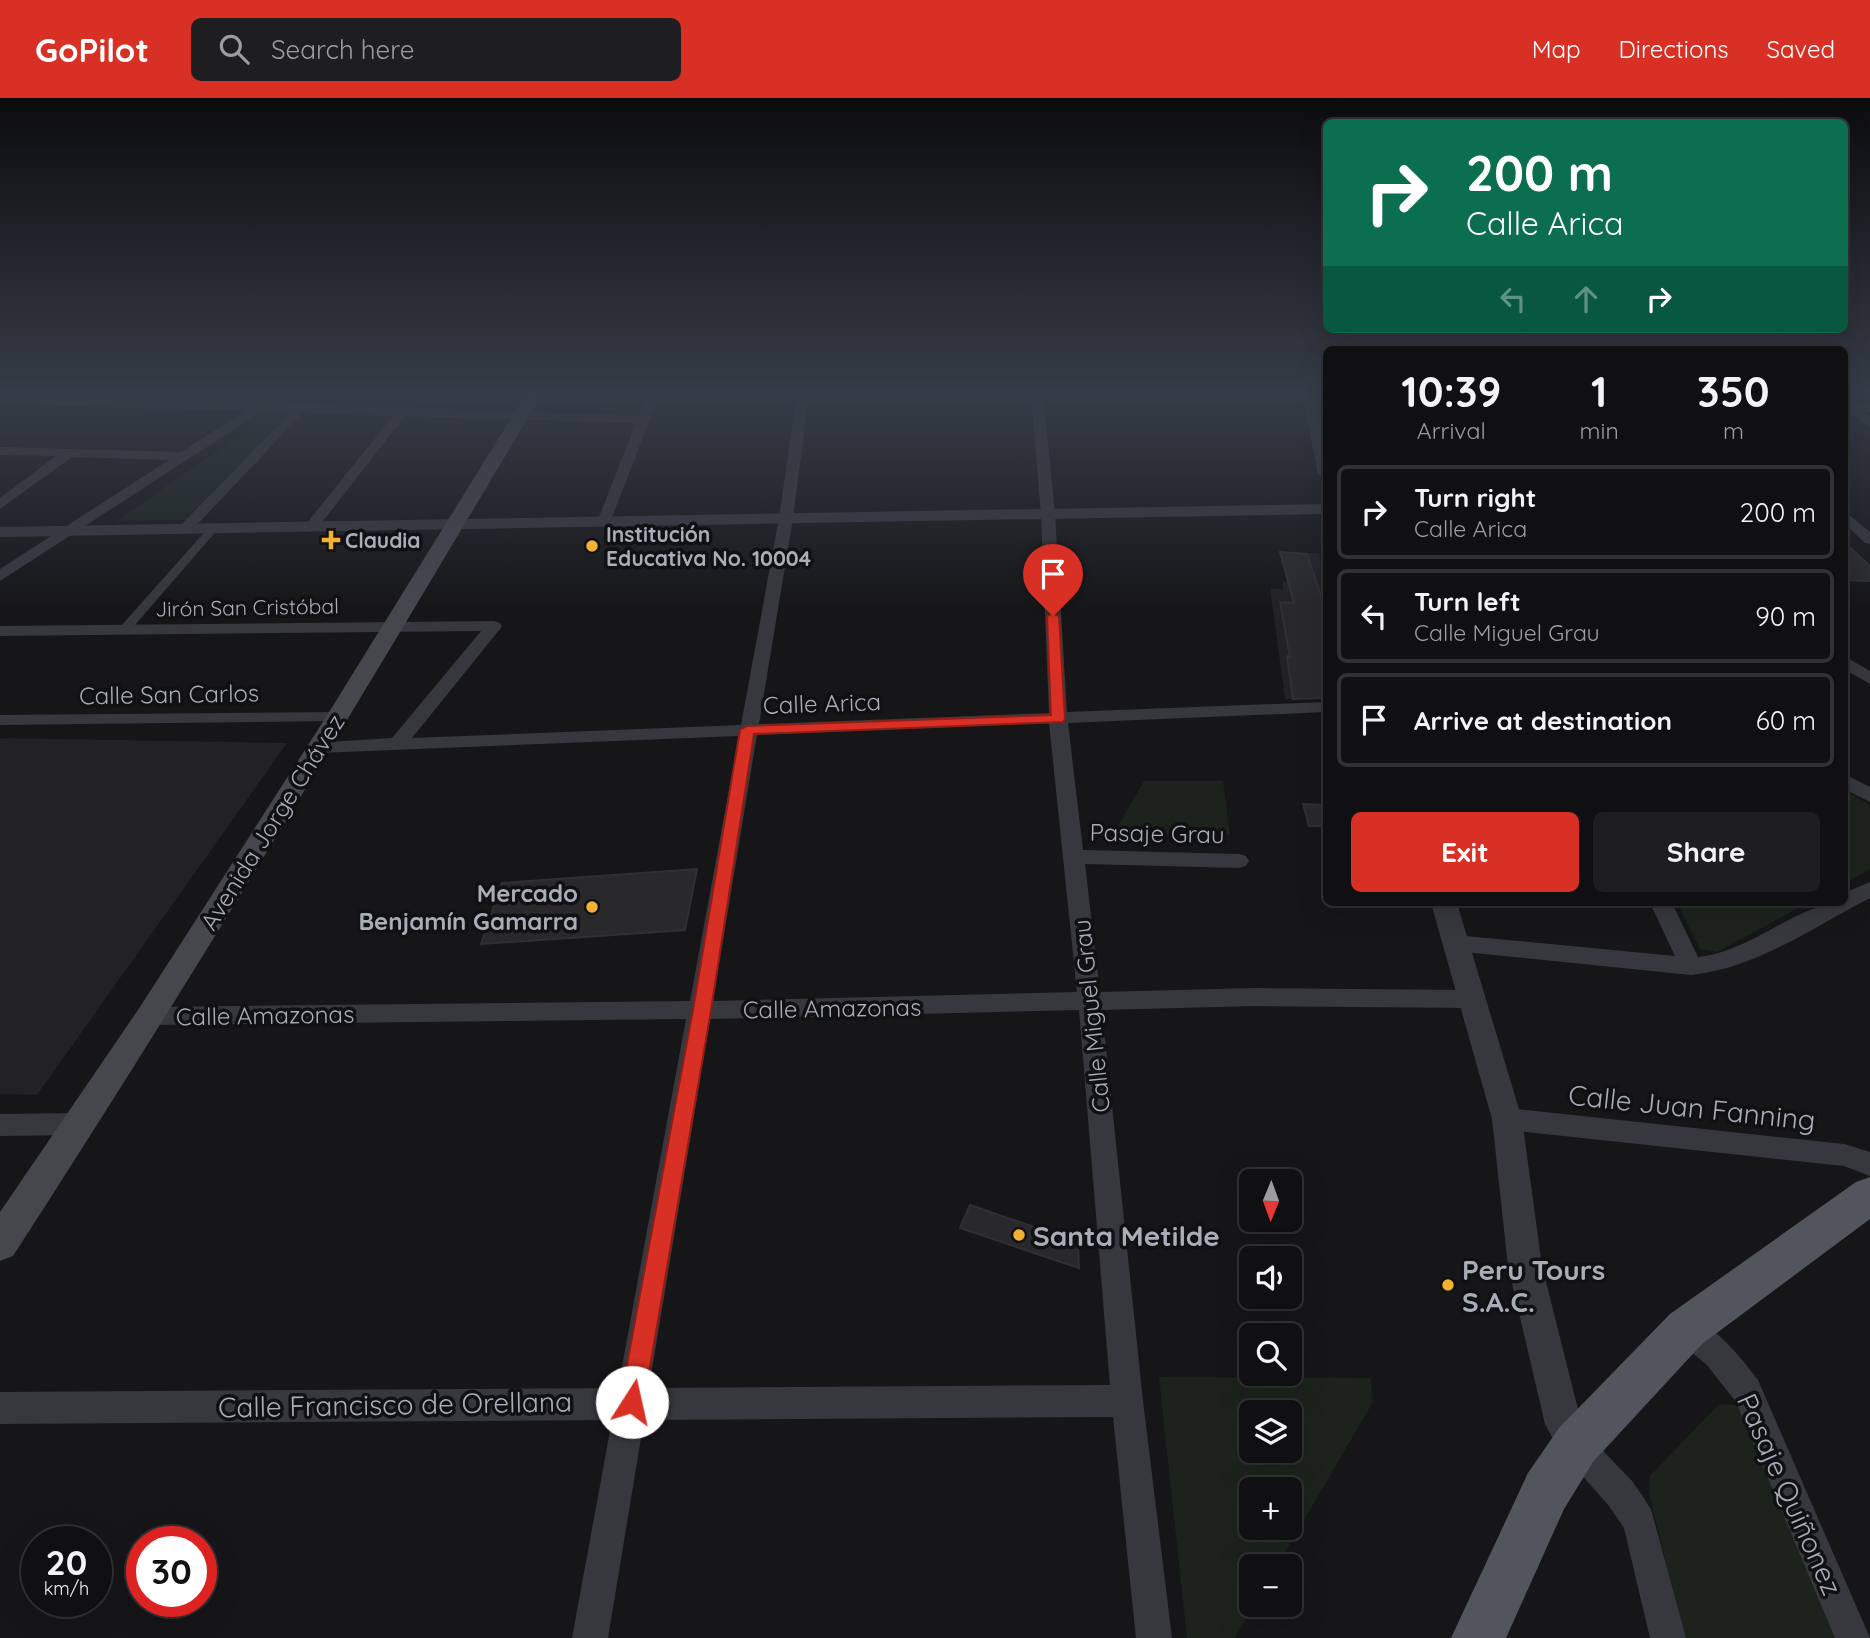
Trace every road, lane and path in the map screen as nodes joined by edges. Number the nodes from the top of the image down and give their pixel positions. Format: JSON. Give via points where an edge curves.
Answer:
{"nodes":[{"id":1,"x":52,"y":466,"type":"edge"},
{"id":2,"x":168,"y":466,"type":"edge"},
{"id":3,"x":246,"y":466,"type":"edge"},
{"id":4,"x":360,"y":466,"type":"edge"},
{"id":5,"x":490,"y":466,"type":"edge"},
{"id":6,"x":627,"y":466,"type":"edge"},
{"id":7,"x":793,"y":466,"type":"edge"},
{"id":8,"x":1044,"y":466,"type":"edge"},
{"id":9,"x":0,"y":505,"type":"edge"},
{"id":10,"x":1323,"y":509,"type":"edge"},
{"id":11,"x":1048,"y":514,"type":"junction"},
{"id":12,"x":786,"y":518,"type":"junction"},
{"id":13,"x":1848,"y":519,"type":"edge"},
{"id":14,"x":604,"y":522,"type":"junction"},
{"id":15,"x":455,"y":525,"type":"junction"},
{"id":16,"x":312,"y":527,"type":"junction"},
{"id":17,"x":214,"y":528,"type":"junction"},
{"id":18,"x":185,"y":529,"type":"junction"},
{"id":19,"x":66,"y":531,"type":"junction"},
{"id":20,"x":0,"y":532,"type":"edge"},
{"id":21,"x":1870,"y":540,"type":"edge"},
{"id":22,"x":0,"y":576,"type":"edge"},
{"id":23,"x":393,"y":627,"type":"junction"},
{"id":24,"x":124,"y":630,"type":"junction"},
{"id":25,"x":0,"y":631,"type":"edge"},
{"id":26,"x":1848,"y":664,"type":"edge"},
{"id":27,"x":1870,"y":679,"type":"edge"},
{"id":28,"x":1323,"y":707,"type":"edge"},
{"id":29,"x":338,"y":717,"type":"junction"},
{"id":30,"x":1058,"y":719,"type":"junction"},
{"id":31,"x":0,"y":720,"type":"edge"},
{"id":32,"x":747,"y":730,"type":"junction"},
{"id":33,"x":397,"y":744,"type":"junction"},
{"id":34,"x":319,"y":747,"type":"junction"},
{"id":35,"x":1848,"y":782,"type":"edge"},
{"id":36,"x":1870,"y":796,"type":"edge"},
{"id":37,"x":1074,"y":857,"type":"junction"},
{"id":38,"x":1239,"y":861,"type":"dead end"},
{"id":39,"x":1870,"y":889,"type":"edge"},
{"id":40,"x":1848,"y":901,"type":"edge"},
{"id":41,"x":1445,"y":906,"type":"edge"},
{"id":42,"x":1662,"y":906,"type":"edge"},
{"id":43,"x":1838,"y":906,"type":"edge"},
{"id":44,"x":1455,"y":943,"type":"junction"},
{"id":45,"x":1691,"y":966,"type":"junction"},
{"id":46,"x":1470,"y":999,"type":"junction"},
{"id":47,"x":1090,"y":1003,"type":"junction"},
{"id":48,"x":702,"y":1010,"type":"junction"},
{"id":49,"x":151,"y":1016,"type":"junction"},
{"id":50,"x":1507,"y":1119,"type":"junction"},
{"id":51,"x":78,"y":1124,"type":"junction"},
{"id":52,"x":0,"y":1125,"type":"edge"},
{"id":53,"x":1870,"y":1164,"type":"edge"},
{"id":54,"x":1870,"y":1195,"type":"edge"},
{"id":55,"x":0,"y":1244,"type":"edge"},
{"id":56,"x":1686,"y":1329,"type":"junction"},
{"id":57,"x":1127,"y":1401,"type":"junction"},
{"id":58,"x":632,"y":1402,"type":"junction"},
{"id":59,"x":0,"y":1408,"type":"edge"},
{"id":60,"x":1576,"y":1445,"type":"junction"},
{"id":61,"x":590,"y":1638,"type":"edge"},
{"id":62,"x":1154,"y":1638,"type":"edge"},
{"id":63,"x":1478,"y":1638,"type":"edge"},
{"id":64,"x":1668,"y":1638,"type":"edge"},
{"id":65,"x":1853,"y":1638,"type":"edge"}],
"edges":[{"from":1,"to":9,"type":"street"},
{"from":2,"to":19,"type":"street"},
{"from":3,"to":18,"type":"street"},
{"from":4,"to":16,"type":"street"},
{"from":5,"to":15,"type":"main road","name":"Avenida Jorge Chávez"},
{"from":6,"to":14,"type":"street"},
{"from":7,"to":12,"type":"street"},
{"from":8,"to":11,"type":"street","name":"Calle Miguel Grau"},
{"from":10,"to":11,"type":"street"},
{"from":11,"to":12,"type":"street"},
{"from":11,"to":30,"type":"street","name":"Calle Miguel Grau"},
{"from":12,"to":14,"type":"street"},
{"from":12,"to":32,"type":"street"},
{"from":13,"to":21,"type":"street"},
{"from":14,"to":15,"type":"street"},
{"from":15,"to":16,"type":"street"},
{"from":15,"to":23,"type":"main road","name":"Avenida Jorge Chávez"},
{"from":16,"to":17,"type":"street"},
{"from":17,"to":18,"type":"street"},
{"from":17,"to":24,"type":"street"},
{"from":18,"to":19,"type":"street"},
{"from":19,"to":20,"type":"street"},
{"from":19,"to":22,"type":"street"},
{"from":23,"to":24,"type":"street","name":"Jirón San Cristóbal"},
{"from":23,"to":29,"type":"main road","name":"Avenida Jorge Chávez"},
{"from":23,"to":33,"type":"street","name":"Jirón San Cristóbal","via":[[494,626]]},
{"from":24,"to":25,"type":"street","name":"Jirón San Cristóbal"},
{"from":26,"to":27,"type":"street"},
{"from":28,"to":30,"type":"street","name":"Calle Arica"},
{"from":29,"to":31,"type":"street","name":"Calle San Carlos"},
{"from":29,"to":34,"type":"main road","name":"Avenida Jorge Chávez"},
{"from":30,"to":32,"type":"street","name":"Calle Arica"},
{"from":30,"to":37,"type":"street","name":"Calle Miguel Grau"},
{"from":32,"to":33,"type":"street","name":"Calle Arica"},
{"from":32,"to":48,"type":"street"},
{"from":33,"to":34,"type":"street","name":"Calle Arica"},
{"from":34,"to":49,"type":"main road","name":"Avenida Jorge Chávez"},
{"from":35,"to":36,"type":"street"},
{"from":37,"to":38,"type":"street","name":"Pasaje Grau"},
{"from":37,"to":47,"type":"street","name":"Calle Miguel Grau"},
{"from":39,"to":40,"type":"street"},
{"from":41,"to":44,"type":"street"},
{"from":42,"to":45,"type":"street"},
{"from":43,"to":45,"type":"street","via":[[1748,953],[1721,963]]},
{"from":44,"to":45,"type":"street"},
{"from":44,"to":46,"type":"street"},
{"from":46,"to":47,"type":"street","name":"Calle Amazonas","via":[[1255,997]]},
{"from":46,"to":50,"type":"street"},
{"from":47,"to":48,"type":"street","name":"Calle Amazonas"},
{"from":47,"to":57,"type":"street","name":"Calle Miguel Grau"},
{"from":48,"to":49,"type":"street","name":"Calle Amazonas"},
{"from":48,"to":58,"type":"street"},
{"from":49,"to":51,"type":"main road","name":"Avenida Jorge Chávez"},
{"from":50,"to":53,"type":"street","name":"Calle Juan Fanning","via":[[1844,1155]]},
{"from":50,"to":60,"type":"street","via":[[1525,1266],[1563,1424]]},
{"from":51,"to":52,"type":"street"},
{"from":51,"to":55,"type":"main road","name":"Avenida Jorge Chávez"},
{"from":54,"to":56,"type":"main road"},
{"from":56,"to":60,"type":"main road"},
{"from":56,"to":65,"type":"street","name":"Pasaje Quiñonez","via":[[1718,1354],[1747,1391]]},
{"from":57,"to":58,"type":"street","name":"Calle Francisco de Orellana"},
{"from":57,"to":62,"type":"street","name":"Calle Miguel Grau"},
{"from":58,"to":59,"type":"street","name":"Calle Francisco de Orellana"},
{"from":58,"to":61,"type":"street"},
{"from":60,"to":63,"type":"main road","via":[[1546,1490]]},
{"from":60,"to":64,"type":"street","via":[[1622,1494],[1639,1521]]}]}
